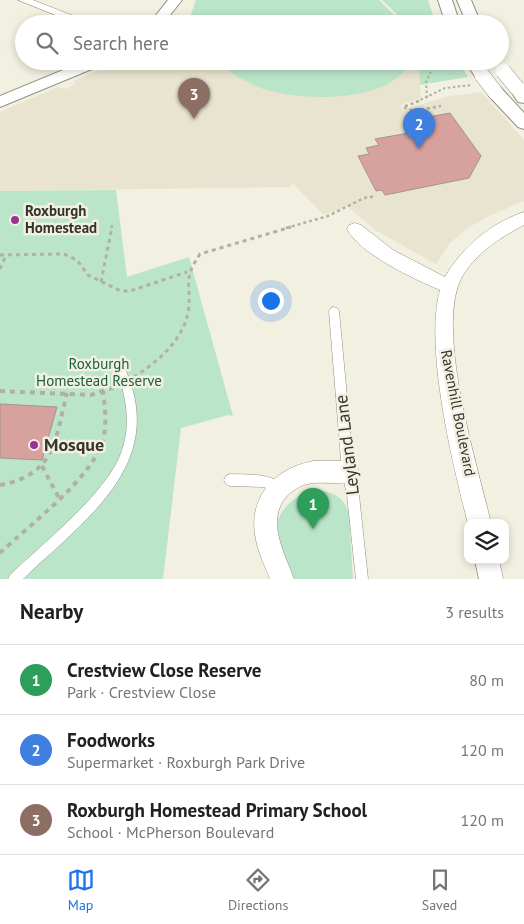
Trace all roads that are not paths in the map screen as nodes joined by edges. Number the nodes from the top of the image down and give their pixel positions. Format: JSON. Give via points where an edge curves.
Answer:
{"nodes":[{"id":1,"x":23,"y":0,"type":"edge"},
{"id":2,"x":175,"y":0,"type":"edge"},
{"id":3,"x":445,"y":0,"type":"edge"},
{"id":4,"x":464,"y":0,"type":"edge"},
{"id":5,"x":64,"y":15,"type":"edge"},
{"id":6,"x":163,"y":15,"type":"edge"},
{"id":7,"x":450,"y":15,"type":"edge"},
{"id":8,"x":470,"y":15,"type":"edge"},
{"id":9,"x":77,"y":70,"type":"edge"},
{"id":10,"x":476,"y":70,"type":"edge"},
{"id":11,"x":502,"y":70,"type":"edge"},
{"id":12,"x":520,"y":93,"type":"edge"},
{"id":13,"x":0,"y":102,"type":"edge"},
{"id":14,"x":524,"y":123,"type":"edge"},
{"id":15,"x":524,"y":218,"type":"edge"},
{"id":16,"x":355,"y":229,"type":"dead end"},
{"id":17,"x":449,"y":286,"type":"junction"},
{"id":18,"x":334,"y":311,"type":"dead end"},
{"id":19,"x":124,"y":378,"type":"road end"},
{"id":20,"x":348,"y":472,"type":"junction"},
{"id":21,"x":230,"y":480,"type":"dead end"},
{"id":22,"x":277,"y":488,"type":"junction"},
{"id":23,"x":478,"y":519,"type":"edge"},
{"id":24,"x":488,"y":564,"type":"edge"},
{"id":25,"x":14,"y":579,"type":"edge"},
{"id":26,"x":282,"y":579,"type":"edge"},
{"id":27,"x":362,"y":579,"type":"edge"},
{"id":28,"x":491,"y":579,"type":"edge"}],
"edges":[{"from":1,"to":5,"type":"street"},
{"from":2,"to":6,"type":"street"},
{"from":3,"to":7,"type":"street"},
{"from":4,"to":8,"type":"street"},
{"from":9,"to":13,"type":"street"},
{"from":10,"to":14,"type":"street","bridge":true,"via":[[479,79]]},
{"from":11,"to":12,"type":"street","bridge":true},
{"from":15,"to":17,"type":"street","name":"Ravenhill Boulevard","via":[[501,229],[472,250]]},
{"from":16,"to":17,"type":"street","via":[[376,249],[399,264]]},
{"from":17,"to":23,"type":"street","name":"Ravenhill Boulevard","via":[[442,320],[446,362]]},
{"from":18,"to":20,"type":"lane","name":"Leyland Lane"},
{"from":19,"to":25,"type":"lane","via":[[134,414],[123,463],[91,504]]},
{"from":20,"to":22,"type":"street","via":[[307,472],[290,478]]},
{"from":20,"to":27,"type":"lane","name":"Leyland Lane"},
{"from":21,"to":22,"type":"lane","via":[[265,481]]},
{"from":22,"to":26,"type":"street","via":[[267,508],[265,526]]},
{"from":24,"to":28,"type":"street"}]}
